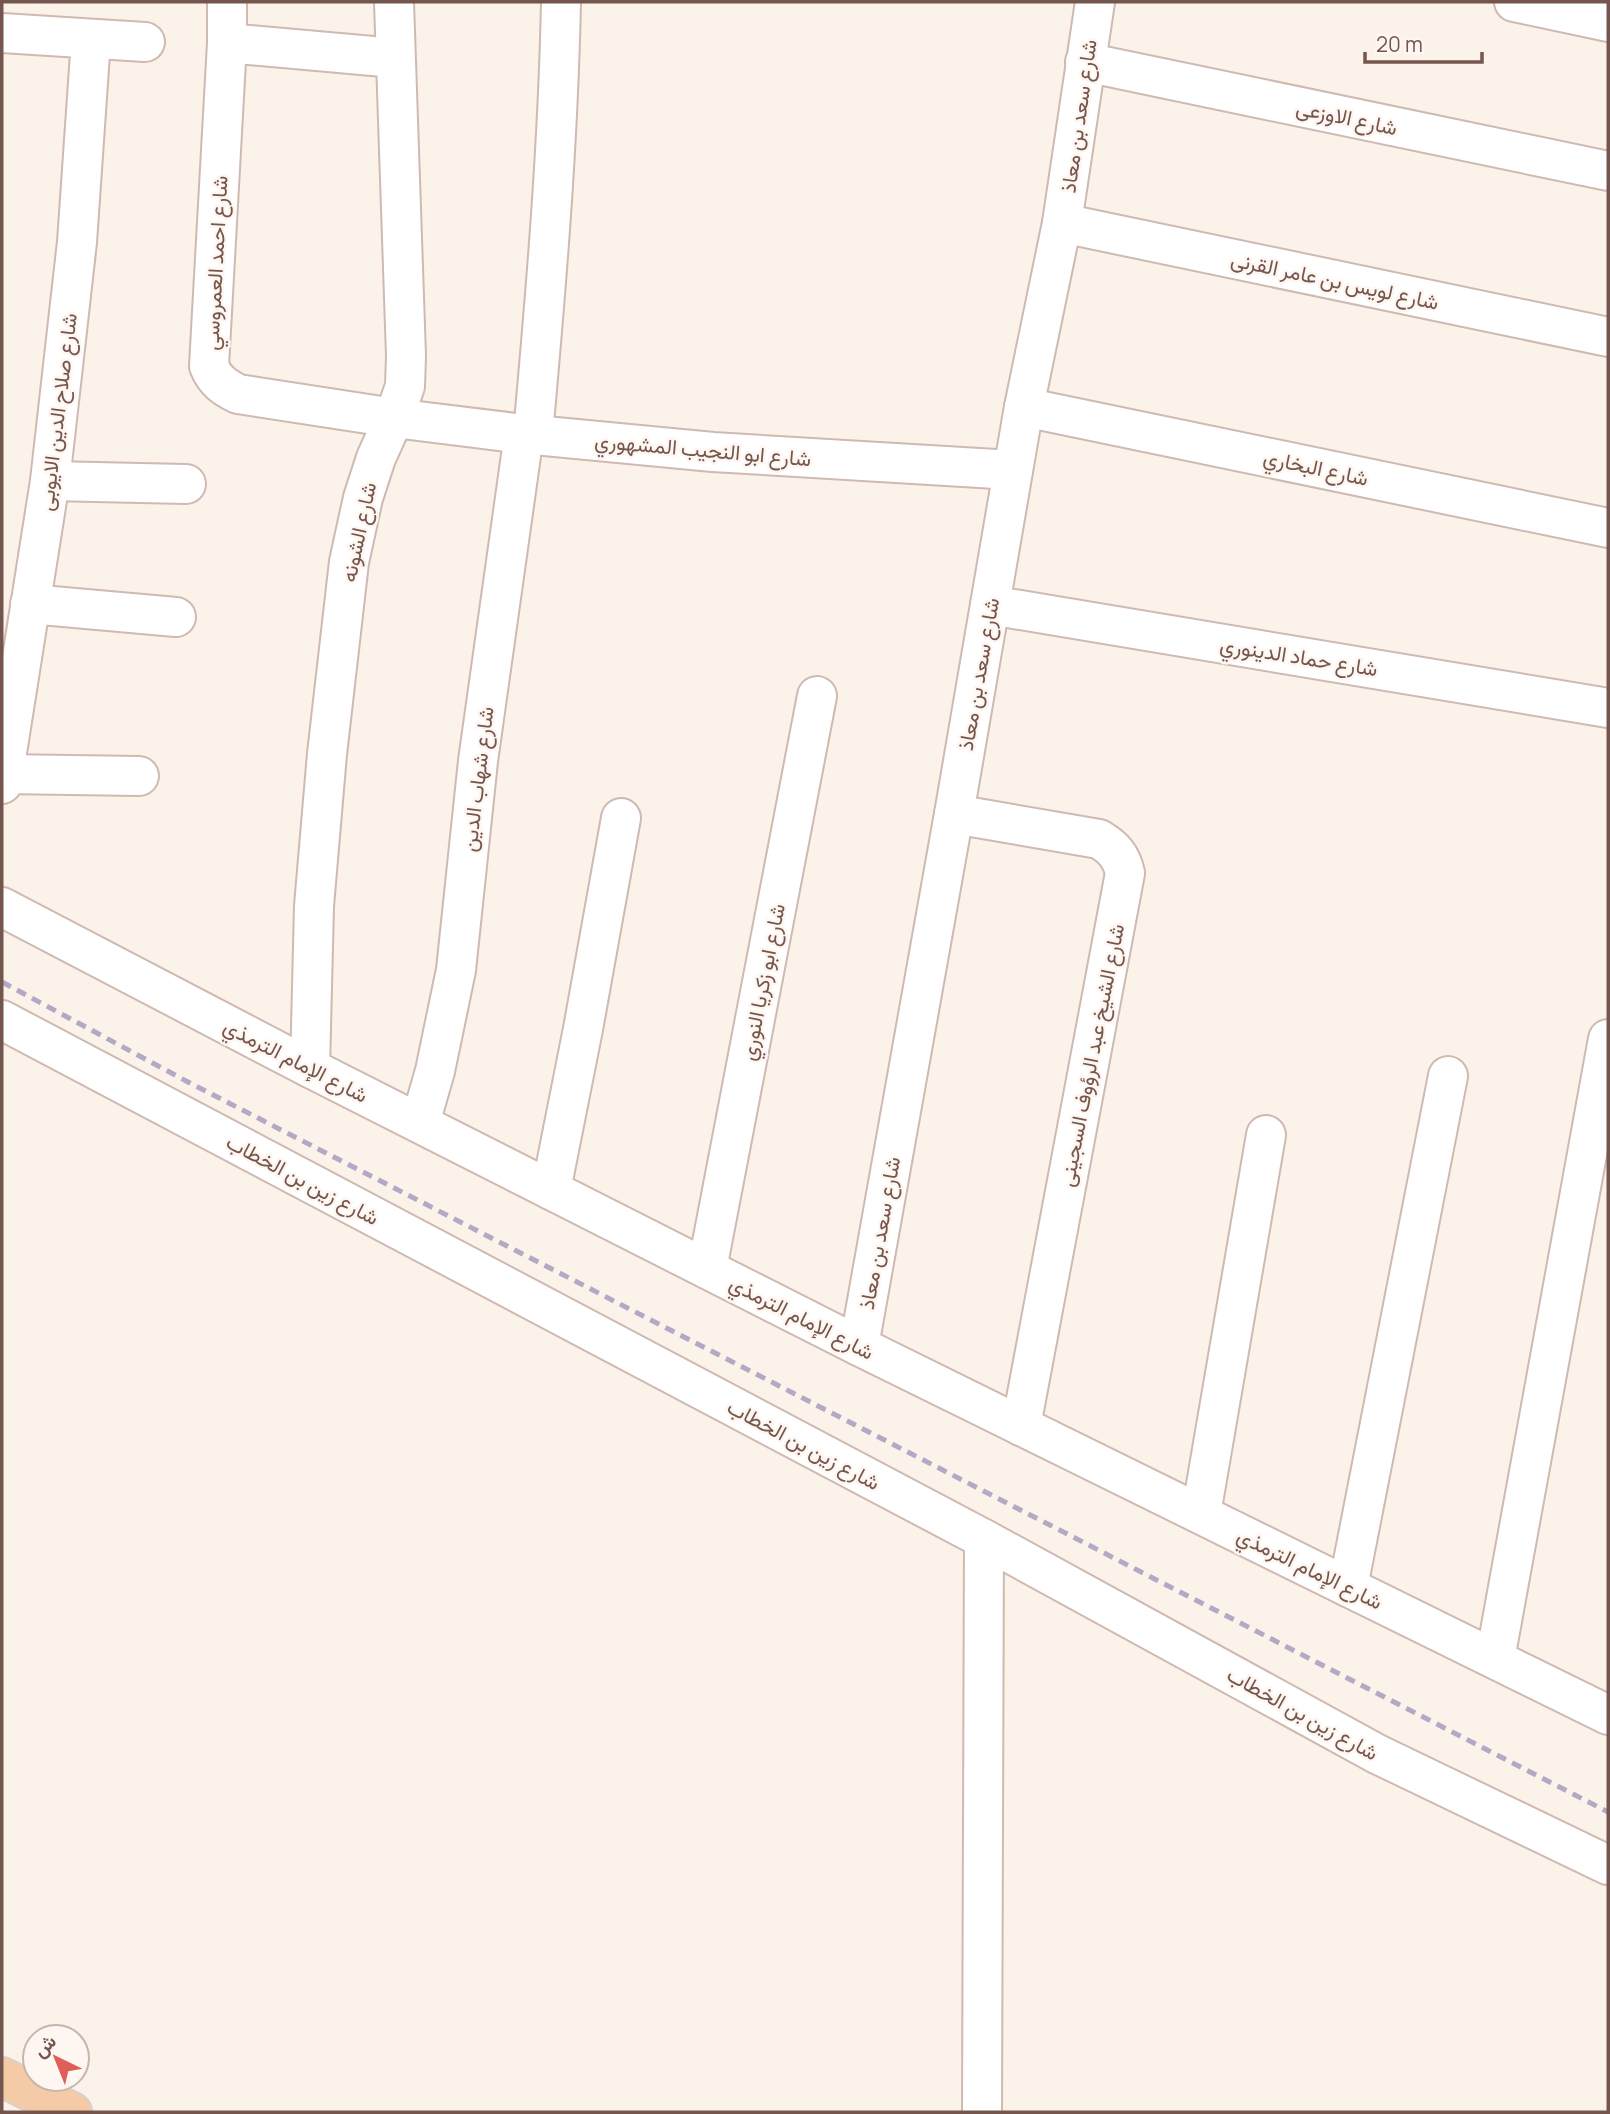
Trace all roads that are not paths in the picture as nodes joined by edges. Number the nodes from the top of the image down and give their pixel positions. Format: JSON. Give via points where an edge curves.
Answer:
{"nodes":[{"id":1,"x":227,"y":2,"type":"edge"},
{"id":2,"x":394,"y":2,"type":"edge"},
{"id":3,"x":561,"y":2,"type":"edge"},
{"id":4,"x":1095,"y":2,"type":"edge"},
{"id":5,"x":1514,"y":2,"type":"edge"},
{"id":6,"x":1608,"y":22,"type":"edge"},
{"id":7,"x":2,"y":33,"type":"edge"},
{"id":8,"x":92,"y":38,"type":"junction"},
{"id":9,"x":145,"y":42,"type":"dead end"},
{"id":10,"x":227,"y":43,"type":"junction"},
{"id":11,"x":395,"y":58,"type":"junction"},
{"id":12,"x":1085,"y":62,"type":"junction"},
{"id":13,"x":1608,"y":171,"type":"edge"},
{"id":14,"x":1062,"y":223,"type":"junction"},
{"id":15,"x":1608,"y":337,"type":"edge"},
{"id":16,"x":1024,"y":407,"type":"junction"},
{"id":17,"x":394,"y":418,"type":"junction"},
{"id":18,"x":529,"y":434,"type":"junction"},
{"id":19,"x":1013,"y":470,"type":"junction"},
{"id":20,"x":50,"y":481,"type":"junction"},
{"id":21,"x":186,"y":484,"type":"dead end"},
{"id":22,"x":1608,"y":528,"type":"edge"},
{"id":23,"x":30,"y":604,"type":"junction"},
{"id":24,"x":990,"y":605,"type":"junction"},
{"id":25,"x":176,"y":617,"type":"dead end"},
{"id":26,"x":817,"y":696,"type":"dead end"},
{"id":27,"x":1608,"y":708,"type":"edge"},
{"id":28,"x":139,"y":776,"type":"dead end"},
{"id":29,"x":3,"y":779,"type":"edge"},
{"id":30,"x":954,"y":814,"type":"junction"},
{"id":31,"x":621,"y":818,"type":"dead end"},
{"id":32,"x":2,"y":907,"type":"edge"},
{"id":33,"x":2,"y":1020,"type":"edge"},
{"id":34,"x":1608,"y":1039,"type":"edge"},
{"id":35,"x":310,"y":1068,"type":"junction"},
{"id":36,"x":1448,"y":1076,"type":"dead end"},
{"id":37,"x":420,"y":1123,"type":"junction"},
{"id":38,"x":1266,"y":1135,"type":"dead end"},
{"id":39,"x":551,"y":1189,"type":"junction"},
{"id":40,"x":707,"y":1269,"type":"junction"},
{"id":41,"x":859,"y":1346,"type":"junction"},
{"id":42,"x":1021,"y":1426,"type":"junction"},
{"id":43,"x":1201,"y":1514,"type":"junction"},
{"id":44,"x":984,"y":1539,"type":"junction"},
{"id":45,"x":1348,"y":1587,"type":"junction"},
{"id":46,"x":1495,"y":1659,"type":"junction"},
{"id":47,"x":1608,"y":1714,"type":"edge"},
{"id":48,"x":1608,"y":1865,"type":"edge"},
{"id":49,"x":2,"y":2077,"type":"edge"},
{"id":50,"x":72,"y":2112,"type":"edge"},
{"id":51,"x":982,"y":2112,"type":"edge"}],
"edges":[{"from":1,"to":10,"type":"street","name":"شارع احمد العمروسي"},
{"from":2,"to":11,"type":"street","name":"شارع الشونه"},
{"from":3,"to":18,"type":"street","name":"شارع شهاب الدين","via":[[549,264]]},
{"from":4,"to":12,"type":"street","name":"شارع سعد بن معاذ"},
{"from":5,"to":6,"type":"street"},
{"from":7,"to":8,"type":"street"},
{"from":8,"to":9,"type":"street"},
{"from":8,"to":20,"type":"street","name":"شارع صلاح الدين الايوبى","via":[[77,242]]},
{"from":10,"to":11,"type":"street"},
{"from":10,"to":17,"type":"street","name":"شارع احمد العمروسي","via":[[209,366],[213,376],[238,394]]},
{"from":11,"to":17,"type":"street","name":"شارع الشونه","via":[[406,356],[405,386]]},
{"from":12,"to":13,"type":"street","name":"شارع الاوزعى"},
{"from":12,"to":14,"type":"street","name":"شارع سعد بن معاذ"},
{"from":14,"to":15,"type":"street","name":"شارع لويس بن عامر القرنى"},
{"from":14,"to":16,"type":"street","name":"شارع سعد بن معاذ"},
{"from":16,"to":19,"type":"street","name":"شارع سعد بن معاذ"},
{"from":16,"to":22,"type":"street","name":"شارع البخاري"},
{"from":17,"to":18,"type":"street","name":"شارع ابو النجيب المشهوري"},
{"from":17,"to":35,"type":"street","name":"شارع الشونه","via":[[363,498],[348,562],[314,906]]},
{"from":18,"to":19,"type":"street","name":"شارع ابو النجيب المشهوري","via":[[713,452]]},
{"from":18,"to":37,"type":"street","name":"شارع شهاب الدين","via":[[478,761],[456,970]]},
{"from":19,"to":24,"type":"street","name":"شارع سعد بن معاذ"},
{"from":20,"to":21,"type":"street"},
{"from":20,"to":23,"type":"street","name":"شارع صلاح الدين الايوبى"},
{"from":23,"to":25,"type":"street"},
{"from":23,"to":29,"type":"street","name":"شارع صلاح الدين الايوبى"},
{"from":24,"to":27,"type":"street","name":"شارع حماد الدينوري"},
{"from":24,"to":30,"type":"street","name":"شارع سعد بن معاذ"},
{"from":26,"to":40,"type":"street","name":"شارع ابو زكريا النوري"},
{"from":28,"to":29,"type":"street"},
{"from":30,"to":41,"type":"street","name":"شارع سعد بن معاذ"},
{"from":30,"to":42,"type":"street","name":"شارع الشيخ عبد الرؤوف السجينى","via":[[1099,839],[1113,848],[1125,873]]},
{"from":31,"to":39,"type":"street"},
{"from":32,"to":35,"type":"street","name":"شارع الإمام الترمذي"},
{"from":33,"to":44,"type":"street","name":"شارع زين بن الخطاب"},
{"from":34,"to":46,"type":"street"},
{"from":35,"to":37,"type":"street","name":"شارع الإمام الترمذي"},
{"from":36,"to":45,"type":"street"},
{"from":37,"to":39,"type":"street","name":"شارع الإمام الترمذي"},
{"from":38,"to":43,"type":"street"},
{"from":39,"to":40,"type":"street","name":"شارع الإمام الترمذي"},
{"from":40,"to":41,"type":"street","name":"شارع الإمام الترمذي"},
{"from":41,"to":42,"type":"street","name":"شارع الإمام الترمذي"},
{"from":42,"to":43,"type":"street","name":"شارع الإمام الترمذي"},
{"from":43,"to":45,"type":"street","name":"شارع الإمام الترمذي"},
{"from":44,"to":48,"type":"street","name":"شارع زين بن الخطاب","via":[[1377,1754]]},
{"from":44,"to":51,"type":"street"},
{"from":45,"to":46,"type":"street","name":"شارع الإمام الترمذي"},
{"from":46,"to":47,"type":"street","name":"شارع الإمام الترمذي"},
{"from":49,"to":50,"type":"main road"}]}
